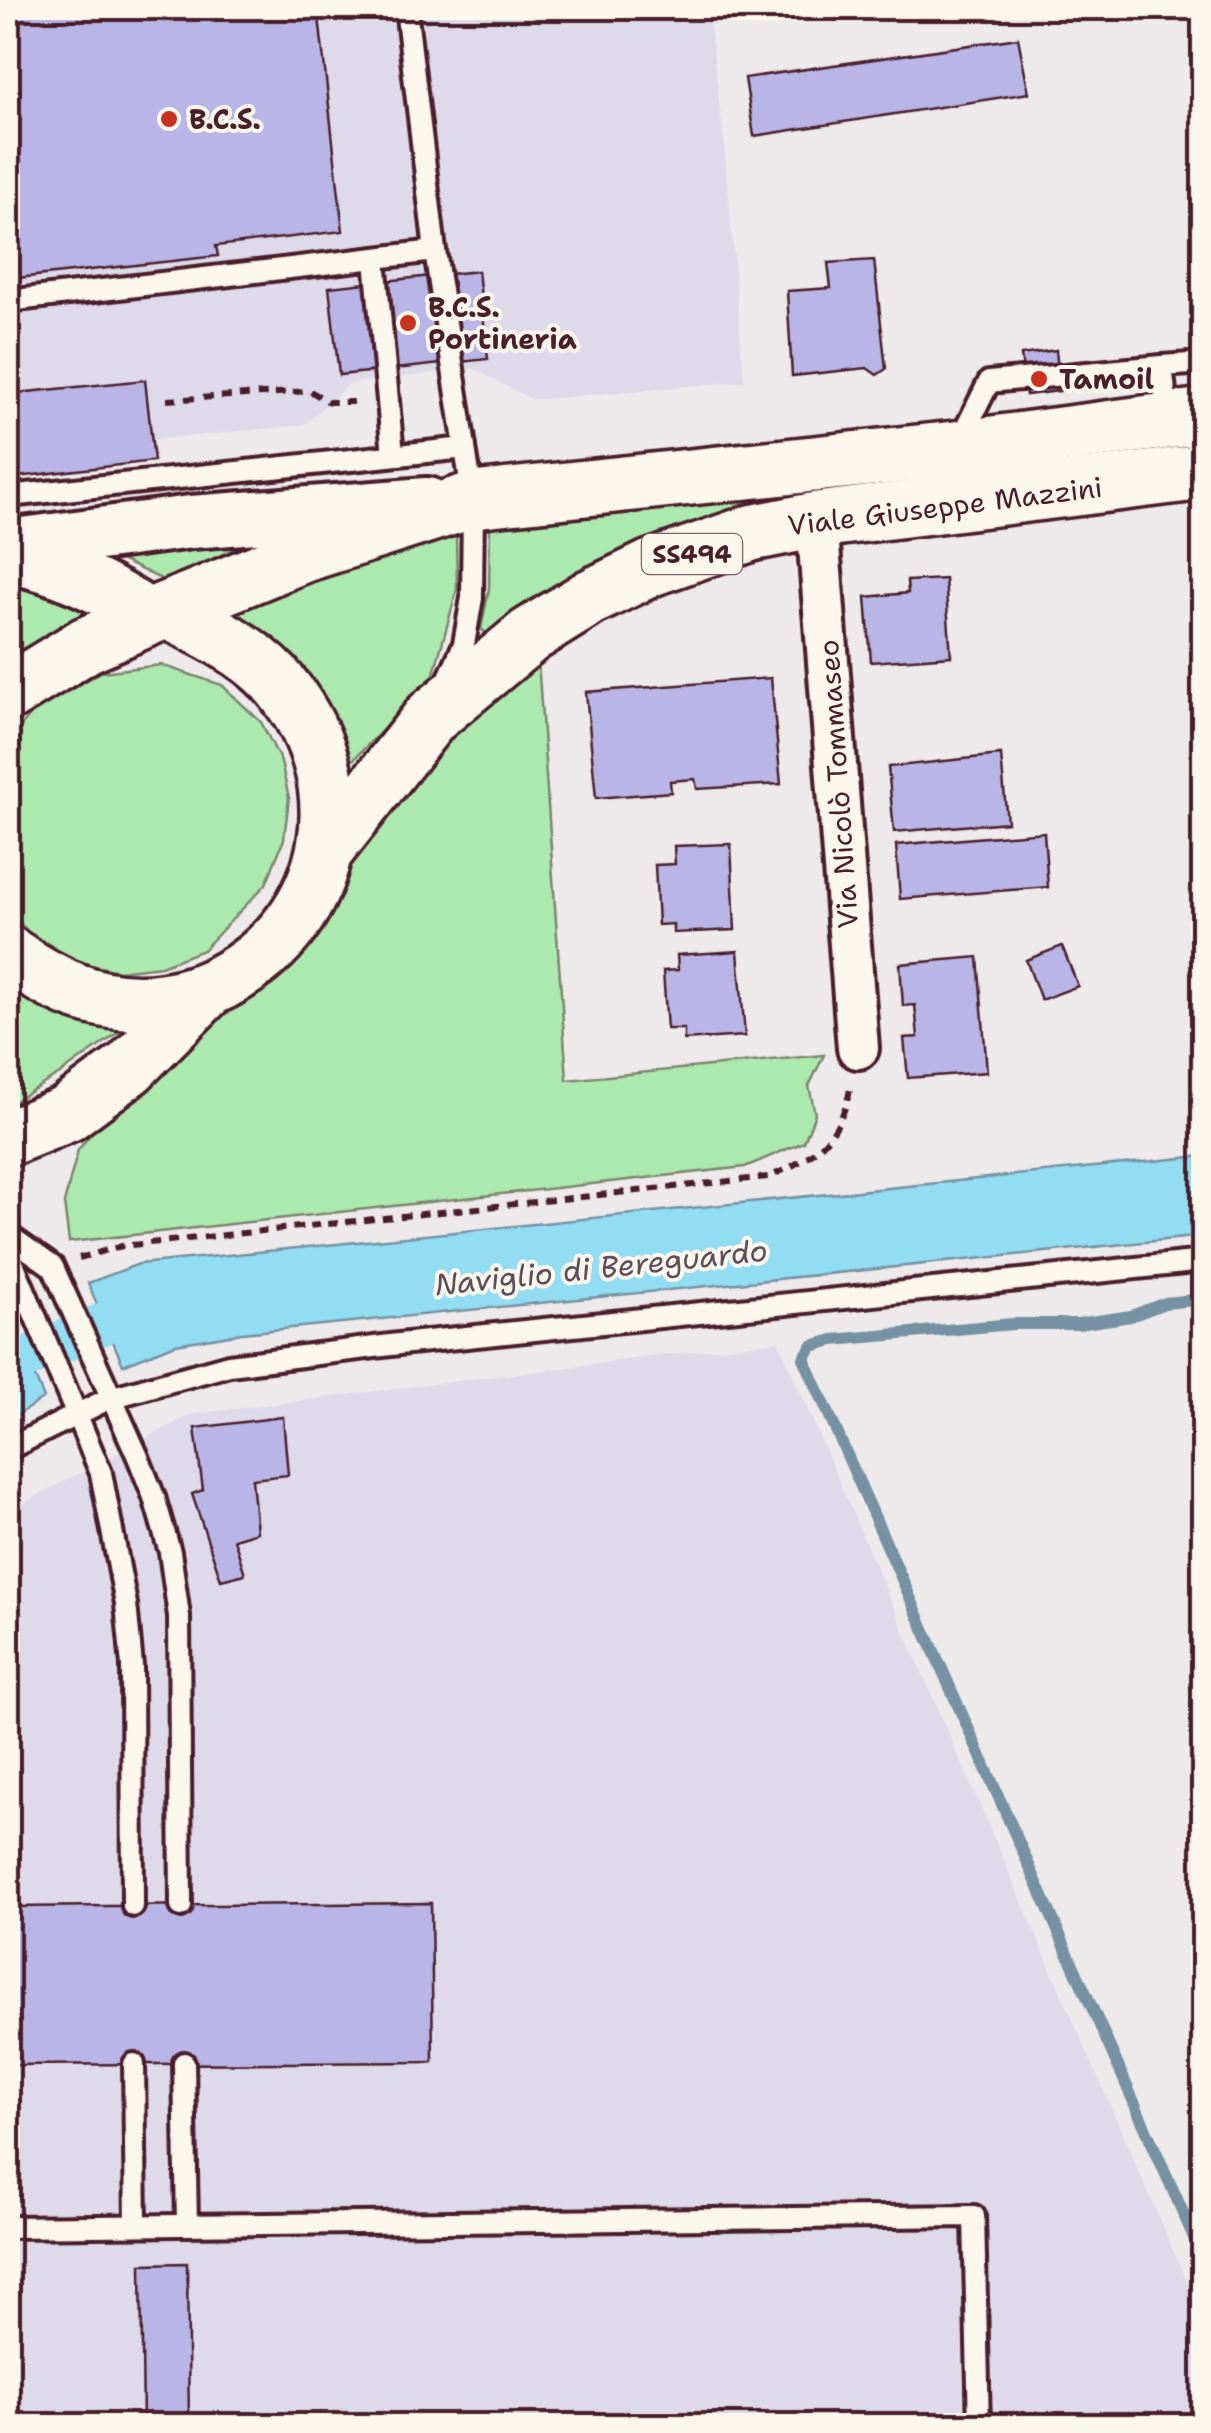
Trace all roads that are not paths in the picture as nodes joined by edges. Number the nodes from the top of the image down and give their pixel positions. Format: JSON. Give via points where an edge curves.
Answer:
{"nodes":[{"id":1,"x":406,"y":8,"type":"edge"},
{"id":2,"x":435,"y":251,"type":"junction"},
{"id":3,"x":375,"y":259,"type":"junction"},
{"id":4,"x":8,"y":301,"type":"edge"},
{"id":5,"x":1204,"y":363,"type":"edge"},
{"id":6,"x":1162,"y":366,"type":"junction"},
{"id":7,"x":1186,"y":418,"type":"edge"},
{"id":8,"x":955,"y":449,"type":"junction"},
{"id":9,"x":393,"y":455,"type":"junction"},
{"id":10,"x":1204,"y":472,"type":"edge"},
{"id":11,"x":469,"y":474,"type":"junction"},
{"id":12,"x":8,"y":496,"type":"edge"},
{"id":13,"x":818,"y":520,"type":"junction"},
{"id":14,"x":8,"y":546,"type":"edge"},
{"id":15,"x":8,"y":556,"type":"edge"},
{"id":16,"x":158,"y":614,"type":"junction"},
{"id":17,"x":8,"y":693,"type":"edge"},
{"id":18,"x":431,"y":717,"type":"junction"},
{"id":19,"x":325,"y":851,"type":"junction"},
{"id":20,"x":8,"y":954,"type":"edge"},
{"id":21,"x":208,"y":989,"type":"junction"},
{"id":22,"x":858,"y":1048,"type":"road end"},
{"id":23,"x":8,"y":1138,"type":"edge"},
{"id":24,"x":8,"y":1235,"type":"edge"},
{"id":25,"x":8,"y":1252,"type":"edge"},
{"id":26,"x":1204,"y":1261,"type":"edge"},
{"id":27,"x":110,"y":1398,"type":"junction"},
{"id":28,"x":76,"y":1414,"type":"junction"},
{"id":29,"x":8,"y":1449,"type":"edge"},
{"id":30,"x":133,"y":1906,"type":"dead end"},
{"id":31,"x":181,"y":1906,"type":"dead end"},
{"id":32,"x":184,"y":2063,"type":"dead end"},
{"id":33,"x":134,"y":2064,"type":"dead end"},
{"id":34,"x":136,"y":2225,"type":"junction"},
{"id":35,"x":186,"y":2225,"type":"junction"},
{"id":36,"x":8,"y":2227,"type":"edge"},
{"id":37,"x":980,"y":2426,"type":"edge"}],
"edges":[{"from":1,"to":2,"type":"lane"},
{"from":2,"to":3,"type":"lane"},
{"from":2,"to":11,"type":"lane"},
{"from":3,"to":4,"type":"lane"},
{"from":3,"to":9,"type":"lane"},
{"from":5,"to":6,"type":"lane"},
{"from":6,"to":7,"type":"lane"},
{"from":6,"to":8,"type":"lane","via":[[989,382]]},
{"from":7,"to":8,"type":"main road","name":"Viale Giuseppe Mazzini"},
{"from":8,"to":11,"type":"main road","name":"Viale Giuseppe Mazzini"},
{"from":9,"to":11,"type":"lane"},
{"from":9,"to":12,"type":"lane"},
{"from":10,"to":13,"type":"main road","name":"Viale Giuseppe Mazzini","number":"SS494"},
{"from":11,"to":14,"type":"street","name":"Viale Giuseppe Mazzini"},
{"from":11,"to":16,"type":"main road","name":"Viale Giuseppe Mazzini","via":[[304,554]]},
{"from":11,"to":18,"type":"lane","via":[[472,598],[464,644]]},
{"from":13,"to":18,"type":"main road","name":"Viale Giuseppe Mazzini","number":"SS494","via":[[751,534],[651,568],[591,597],[530,636]]},
{"from":13,"to":22,"type":"street","name":"Via Nicolò Tommaseo"},
{"from":15,"to":16,"type":"street","name":"Viale Giuseppe Mazzini","via":[[72,574]]},
{"from":16,"to":17,"type":"main road","name":"Viale Giuseppe Mazzini","via":[[86,645]]},
{"from":16,"to":19,"type":"main road","name":"Viale Giuseppe Mazzini","number":"SS494","via":[[204,628],[274,678],[309,728],[324,768]]},
{"from":18,"to":19,"type":"main road","name":"Viale Giuseppe Mazzini","number":"SS494"},
{"from":19,"to":21,"type":"main road","name":"Viale Giuseppe Mazzini","number":"SS494","via":[[294,923],[258,960]]},
{"from":20,"to":21,"type":"main road","name":"Viale Giuseppe Mazzini","number":"SS494","via":[[74,992],[107,1000],[176,999]]},
{"from":21,"to":23,"type":"main road","number":"SS494","via":[[114,1080],[67,1114]]},
{"from":24,"to":27,"type":"lane","via":[[53,1267]]},
{"from":25,"to":28,"type":"lane"},
{"from":26,"to":27,"type":"lane","via":[[266,1360]]},
{"from":27,"to":28,"type":"lane"},
{"from":27,"to":31,"type":"lane","via":[[154,1497],[179,1616]]},
{"from":28,"to":29,"type":"lane"},
{"from":28,"to":30,"type":"lane","via":[[102,1474],[126,1604]]},
{"from":32,"to":35,"type":"lane"},
{"from":33,"to":34,"type":"lane"},
{"from":34,"to":35,"type":"lane"},
{"from":34,"to":36,"type":"lane"},
{"from":35,"to":37,"type":"lane","via":[[974,2216]]}]}
